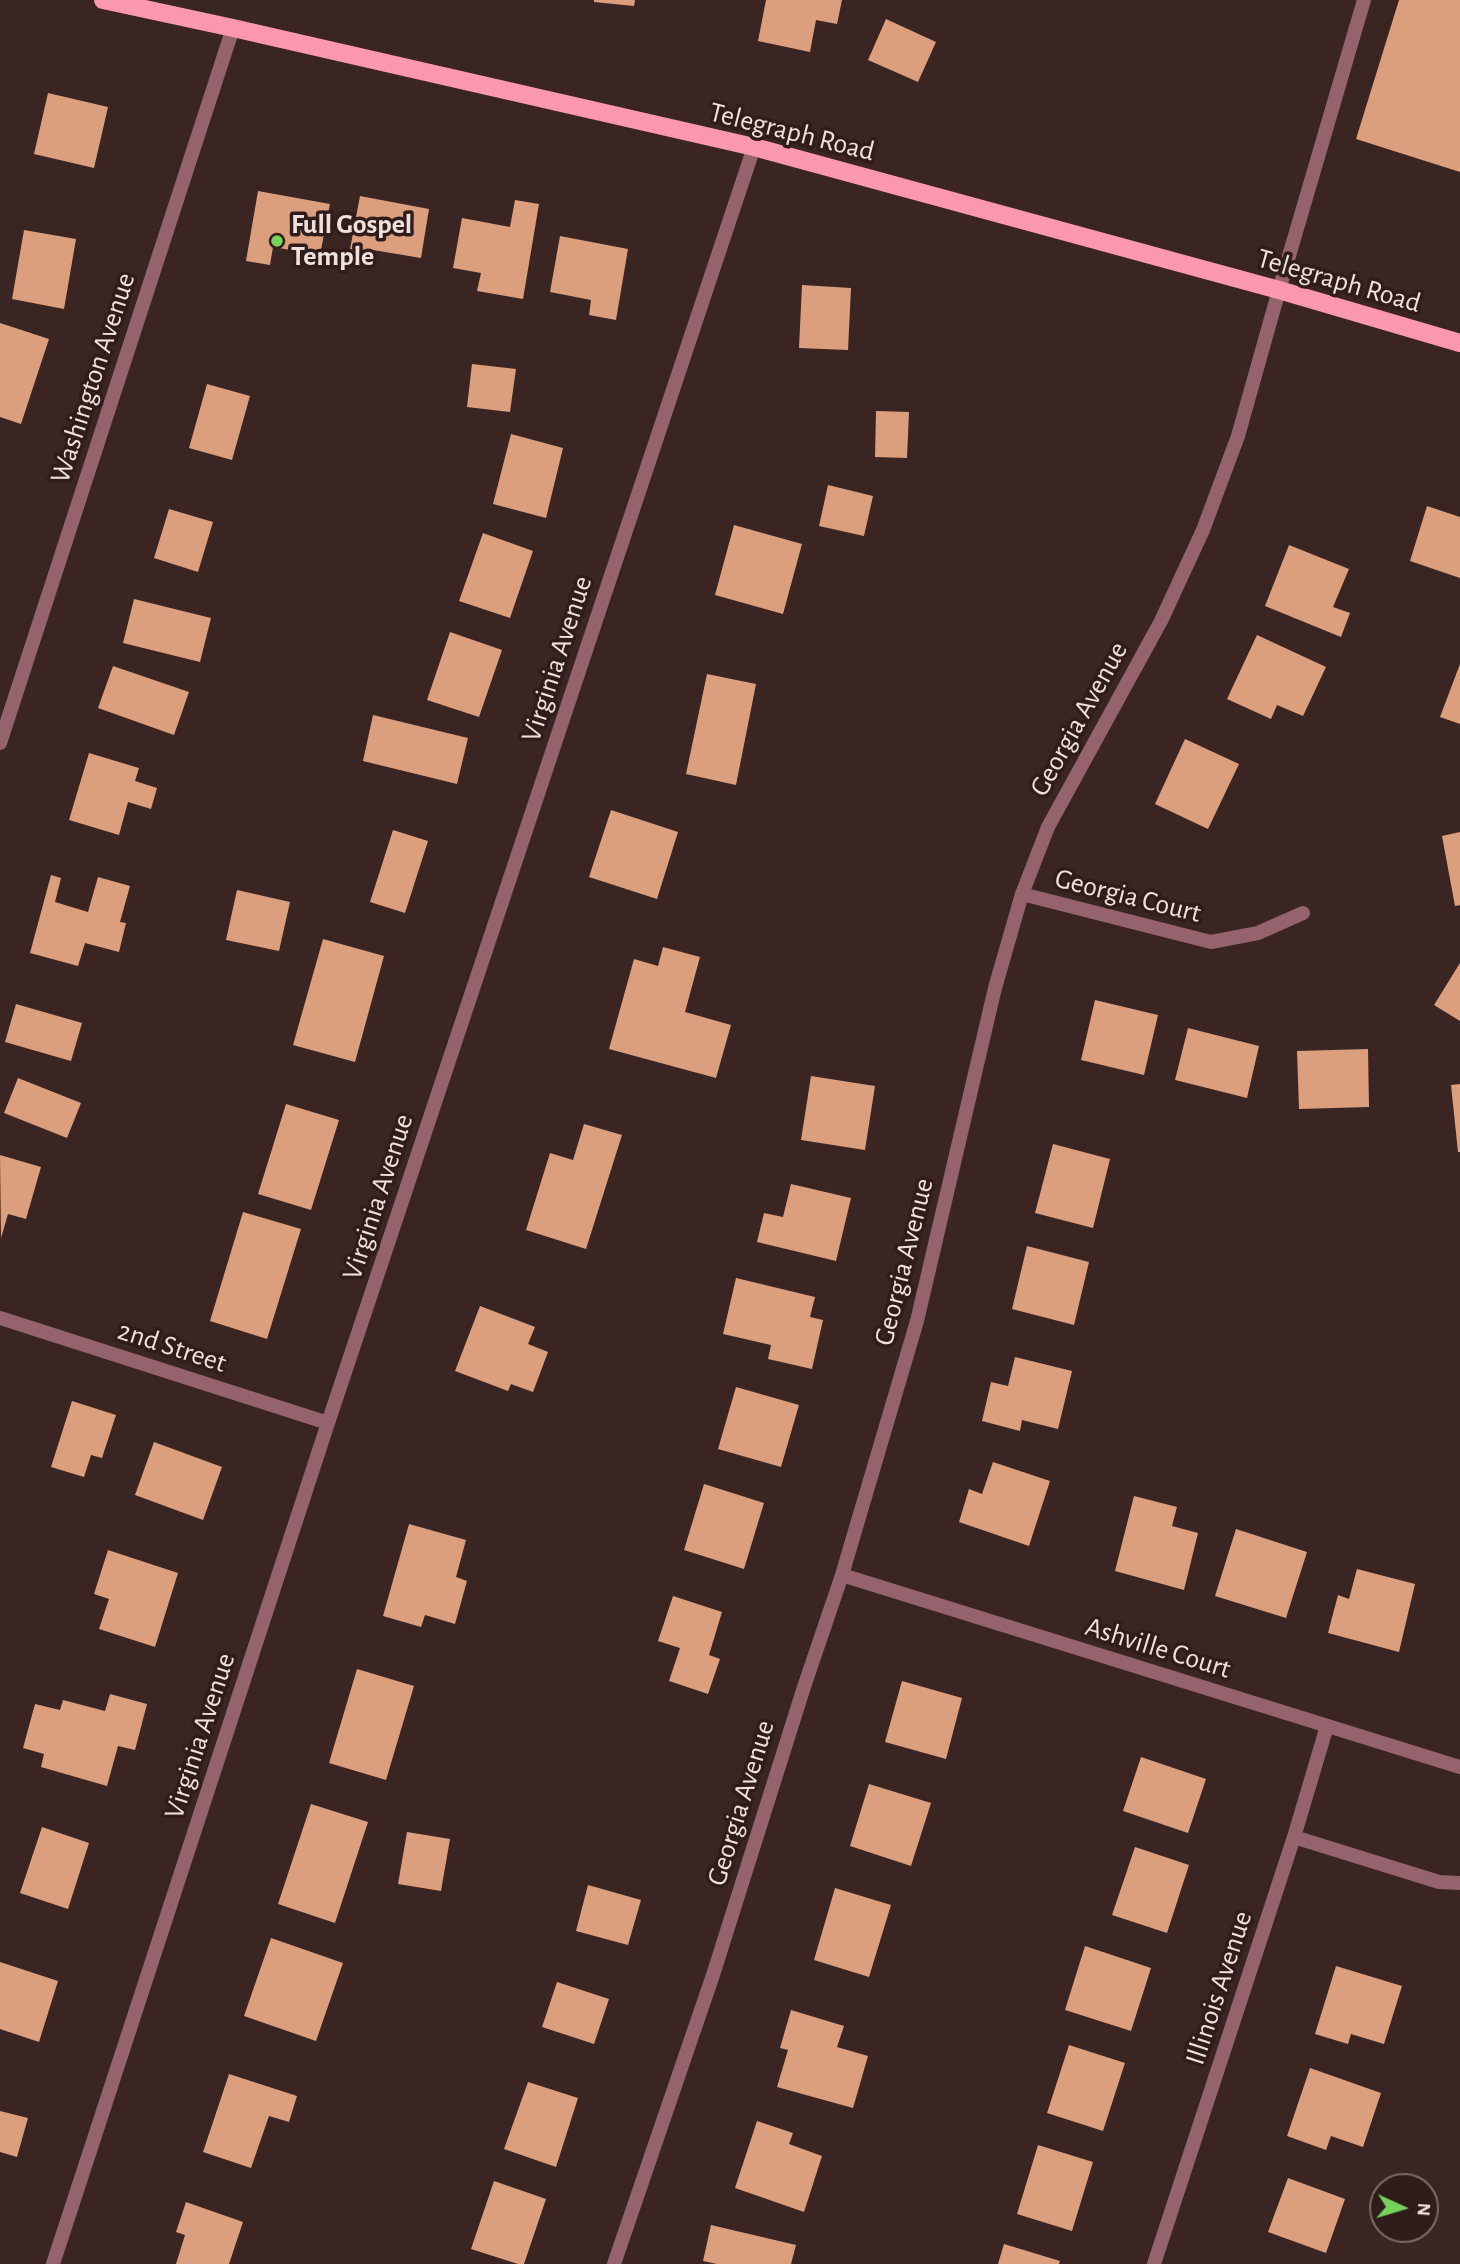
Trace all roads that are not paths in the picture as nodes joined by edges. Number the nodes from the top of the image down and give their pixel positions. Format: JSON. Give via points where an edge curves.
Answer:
{"nodes":[{"id":1,"x":103,"y":0,"type":"edge"},
{"id":2,"x":1364,"y":0,"type":"edge"},
{"id":3,"x":233,"y":27,"type":"junction"},
{"id":4,"x":754,"y":147,"type":"junction"},
{"id":5,"x":1279,"y":290,"type":"junction"},
{"id":6,"x":1460,"y":343,"type":"edge"},
{"id":7,"x":0,"y":743,"type":"edge"},
{"id":8,"x":1021,"y":894,"type":"junction"},
{"id":9,"x":1303,"y":913,"type":"dead end"},
{"id":10,"x":0,"y":1318,"type":"edge"},
{"id":11,"x":328,"y":1423,"type":"junction"},
{"id":12,"x":842,"y":1575,"type":"junction"},
{"id":13,"x":1327,"y":1726,"type":"junction"},
{"id":14,"x":1460,"y":1767,"type":"edge"},
{"id":15,"x":1294,"y":1837,"type":"junction"},
{"id":16,"x":1460,"y":1883,"type":"edge"},
{"id":17,"x":53,"y":2264,"type":"edge"},
{"id":18,"x":614,"y":2264,"type":"edge"},
{"id":19,"x":1154,"y":2264,"type":"edge"}],
"edges":[{"from":1,"to":3,"type":"main road","name":"Telegraph Road"},
{"from":2,"to":5,"type":"street","name":"Georgia Avenue"},
{"from":3,"to":4,"type":"main road","name":"Telegraph Road"},
{"from":3,"to":7,"type":"street","name":"Washington Avenue"},
{"from":4,"to":5,"type":"main road","name":"Telegraph Road"},
{"from":4,"to":11,"type":"street","name":"Virginia Avenue"},
{"from":5,"to":6,"type":"main road","name":"Telegraph Road"},
{"from":5,"to":8,"type":"street","name":"Georgia Avenue","via":[[1238,436],[1203,530],[1161,621],[1048,827]]},
{"from":8,"to":9,"type":"street","name":"Georgia Court","via":[[1211,942],[1258,933]]},
{"from":8,"to":12,"type":"street","name":"Georgia Avenue","via":[[917,1321]]},
{"from":10,"to":11,"type":"street","name":"2nd Street"},
{"from":11,"to":17,"type":"street","name":"Virginia Avenue"},
{"from":12,"to":13,"type":"street","name":"Ashville Court"},
{"from":12,"to":18,"type":"street","name":"Georgia Avenue"},
{"from":13,"to":14,"type":"street","name":"Ashville Court"},
{"from":13,"to":15,"type":"street","name":"Illinois Avenue"},
{"from":15,"to":16,"type":"street","via":[[1439,1882]]},
{"from":15,"to":19,"type":"street","name":"Illinois Avenue"}]}
